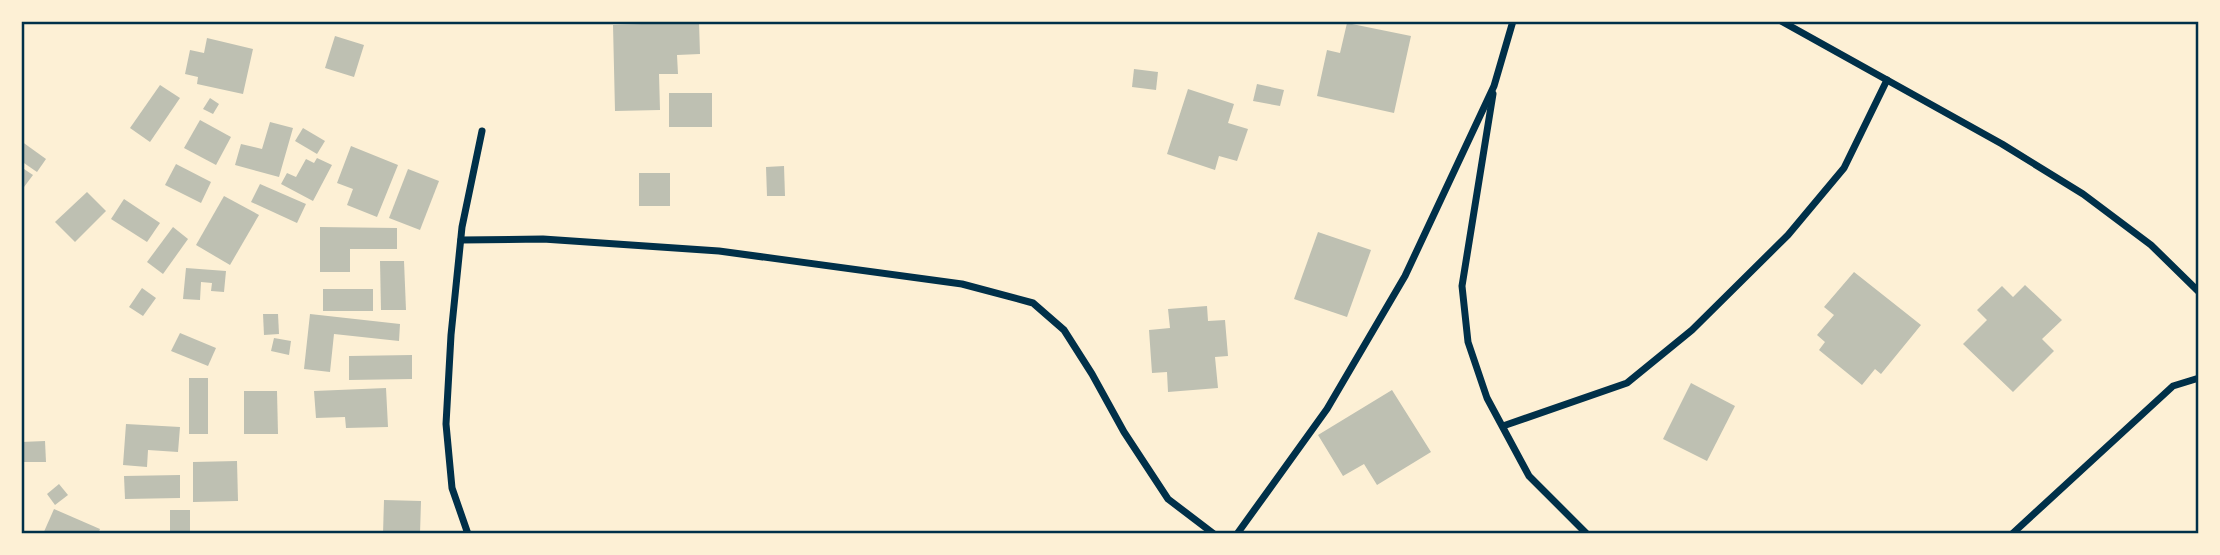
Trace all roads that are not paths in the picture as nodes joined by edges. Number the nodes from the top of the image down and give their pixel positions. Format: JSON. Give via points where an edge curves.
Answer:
{"nodes":[{"id":1,"x":1513,"y":21,"type":"edge"},
{"id":2,"x":1781,"y":21,"type":"edge"},
{"id":3,"x":1887,"y":80,"type":"junction"},
{"id":4,"x":1494,"y":86,"type":"junction"},
{"id":5,"x":482,"y":131,"type":"dead end"},
{"id":6,"x":461,"y":240,"type":"junction"},
{"id":7,"x":2199,"y":292,"type":"edge"},
{"id":8,"x":2199,"y":378,"type":"edge"},
{"id":9,"x":1503,"y":426,"type":"junction"},
{"id":10,"x":468,"y":534,"type":"edge"},
{"id":11,"x":1214,"y":534,"type":"edge"},
{"id":12,"x":1237,"y":534,"type":"edge"},
{"id":13,"x":1587,"y":534,"type":"edge"},
{"id":14,"x":2012,"y":534,"type":"edge"}],
"edges":[{"from":1,"to":4,"type":"street"},
{"from":2,"to":3,"type":"street"},
{"from":3,"to":7,"type":"street","via":[[2083,194],[2151,245]]},
{"from":3,"to":9,"type":"street","via":[[1844,168],[1788,235],[1692,330],[1627,383]]},
{"from":4,"to":9,"type":"street","via":[[1462,286],[1468,342],[1487,398]]},
{"from":4,"to":12,"type":"street","via":[[1405,276],[1326,409]]},
{"from":5,"to":6,"type":"street"},
{"from":6,"to":10,"type":"street","via":[[446,424],[452,488]]},
{"from":6,"to":11,"type":"street","via":[[543,239],[719,251],[962,284],[1033,303],[1064,330],[1168,499]]},
{"from":8,"to":14,"type":"street","via":[[2173,386]]},
{"from":9,"to":13,"type":"street","via":[[1529,477]]}]}
